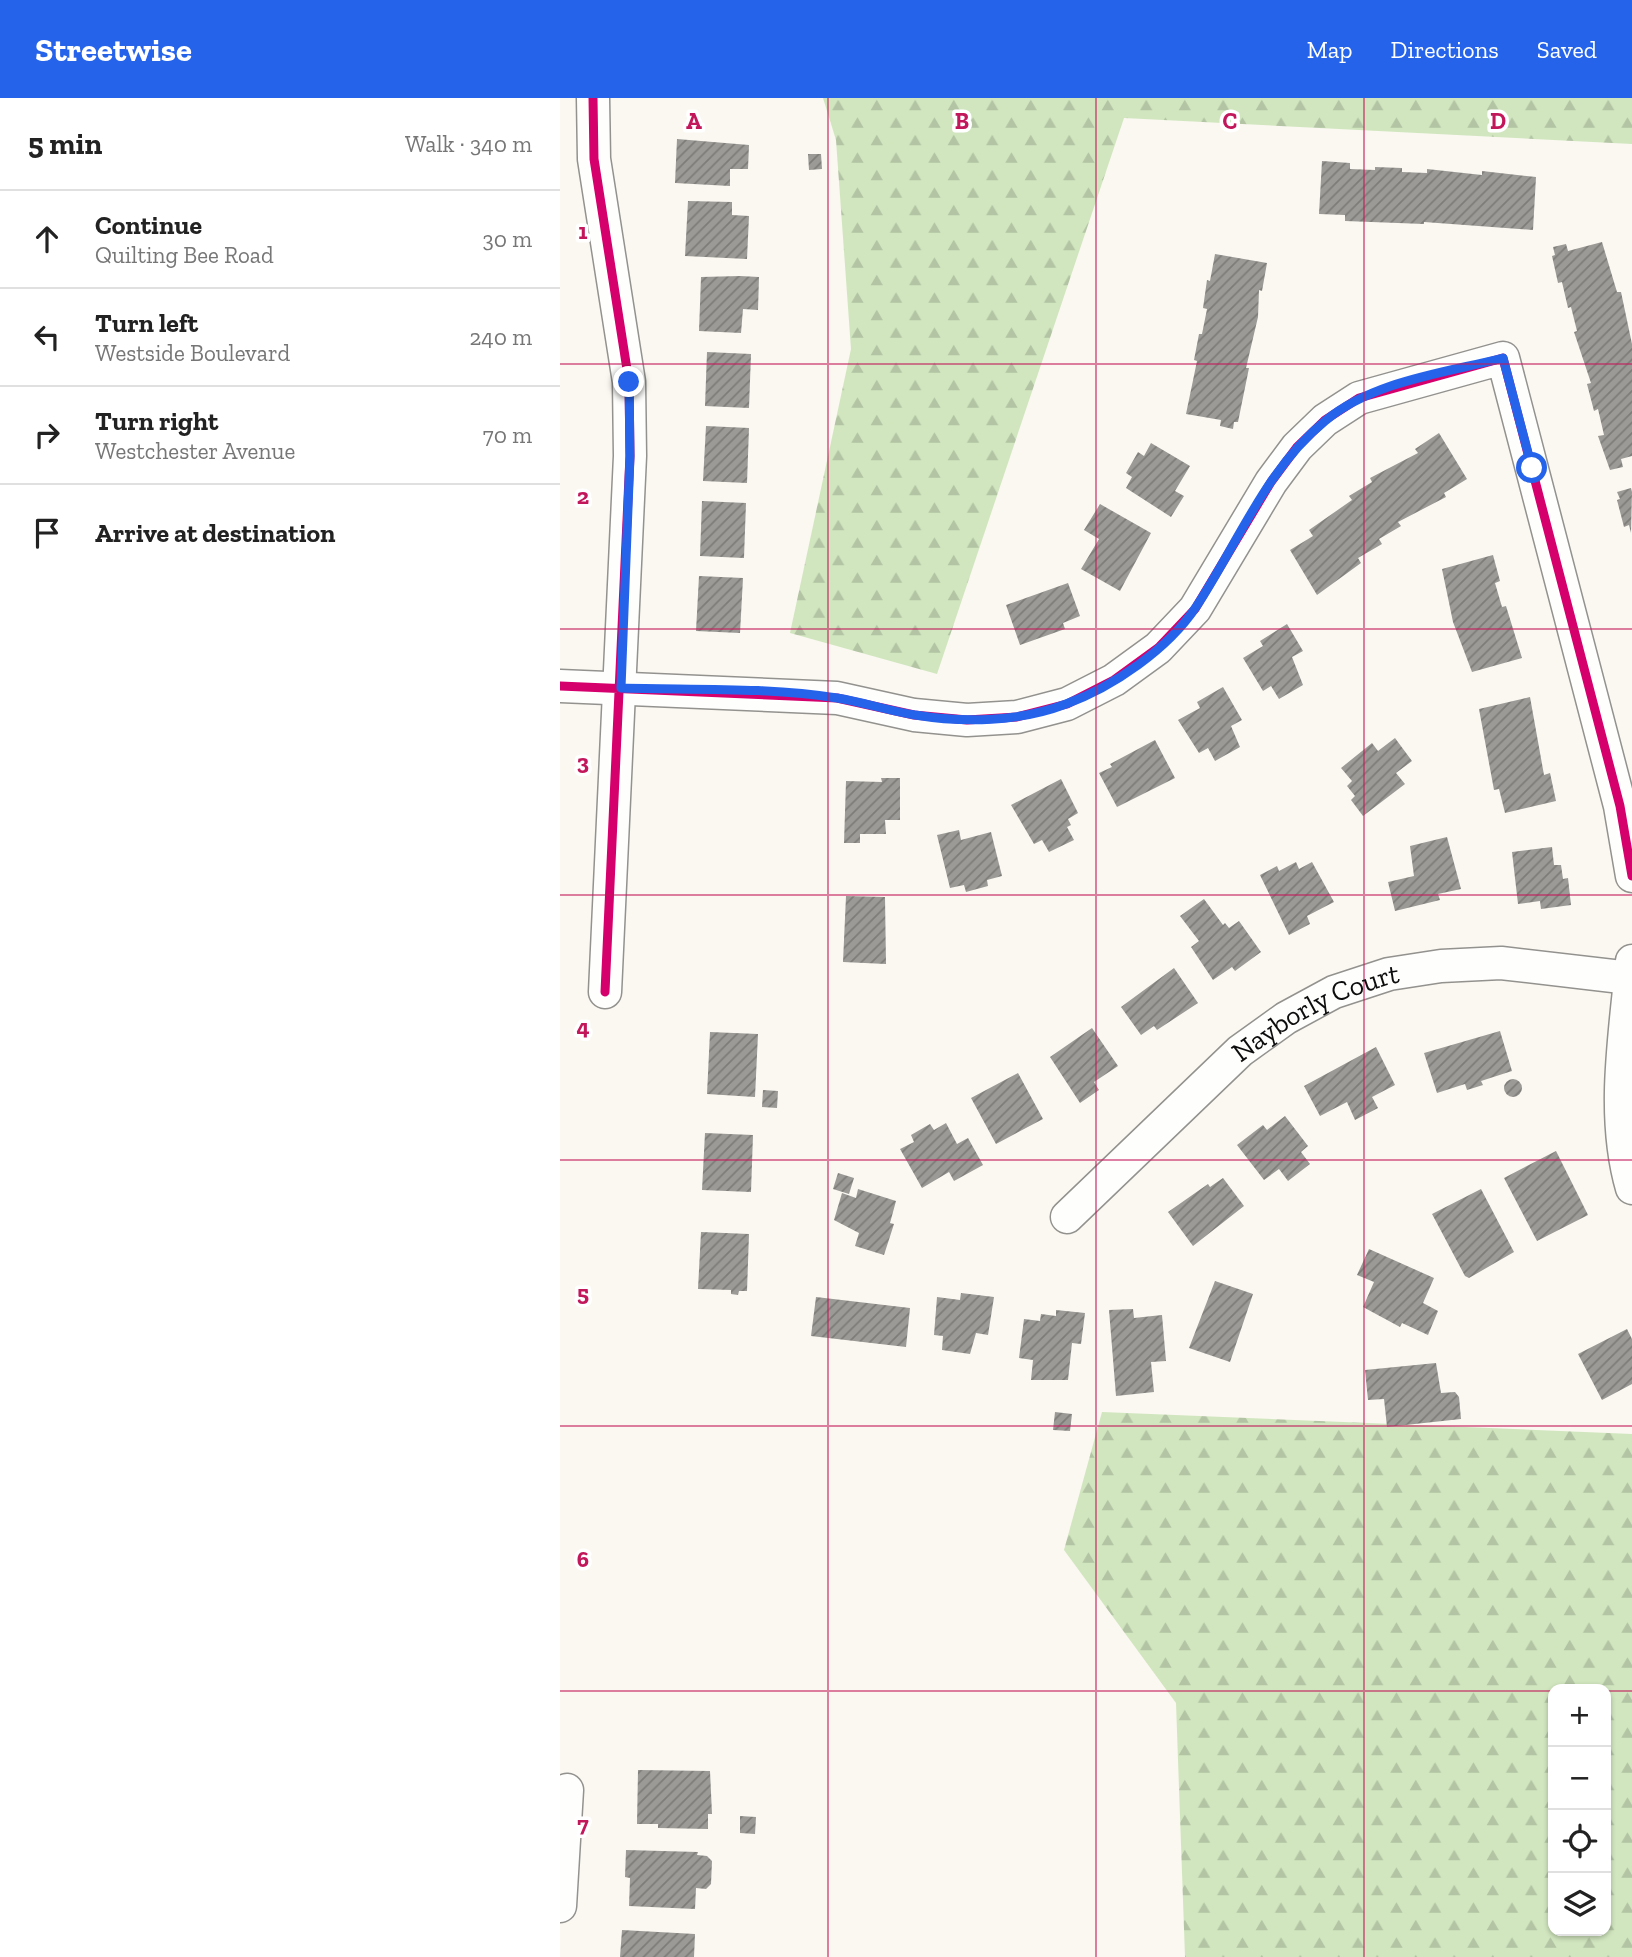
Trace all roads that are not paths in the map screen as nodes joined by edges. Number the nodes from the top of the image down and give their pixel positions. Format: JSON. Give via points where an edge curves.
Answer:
{"nodes":[{"id":1,"x":593,"y":98,"type":"edge"},
{"id":2,"x":560,"y":686,"type":"edge"},
{"id":3,"x":621,"y":688,"type":"junction"},
{"id":4,"x":1632,"y":876,"type":"edge"},
{"id":5,"x":1631,"y":970,"type":"edge"},
{"id":6,"x":605,"y":992,"type":"dead end"},
{"id":7,"x":1632,"y":1188,"type":"edge"},
{"id":8,"x":1067,"y":1217,"type":"dead end"},
{"id":9,"x":567,"y":1790,"type":"dead end"},
{"id":10,"x":560,"y":1906,"type":"edge"}],
"edges":[{"from":1,"to":3,"type":"street","via":[[594,159],[629,382]]},
{"from":2,"to":3,"type":"street"},
{"from":3,"to":4,"type":"street","via":[[837,698],[914,715],[967,720],[1017,717],[1067,704],[1114,680],[1158,648],[1195,609],[1271,482],[1325,420],[1359,398],[1503,358],[1620,806]]},
{"from":3,"to":6,"type":"street"},
{"from":5,"to":7,"type":"street","via":[[1622,1120],[1624,1160]]},
{"from":5,"to":8,"type":"street","name":"Nayborly Court","via":[[1501,963],[1441,966],[1389,974],[1334,992],[1240,1051]]},
{"from":9,"to":10,"type":"street"}]}
